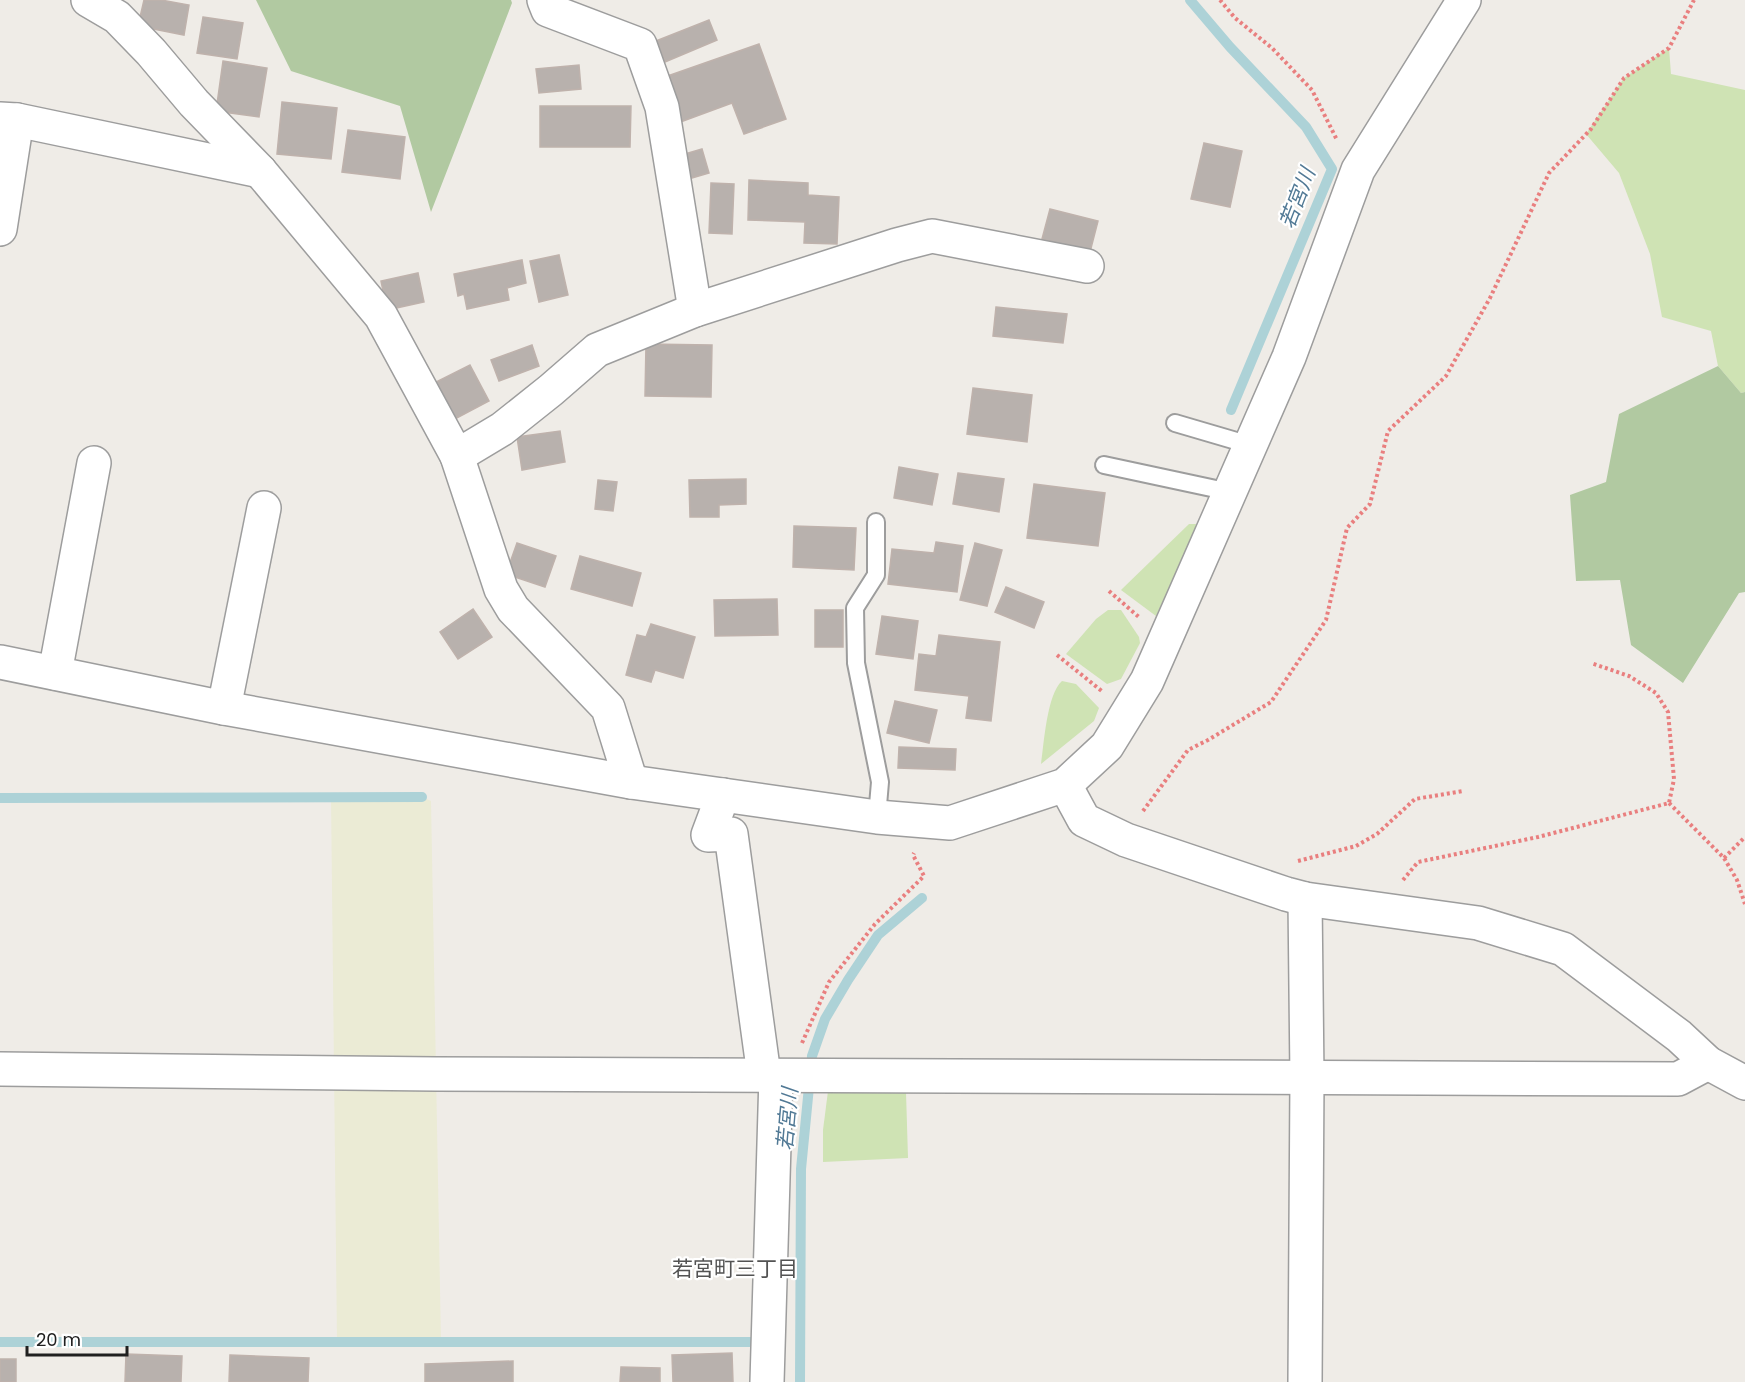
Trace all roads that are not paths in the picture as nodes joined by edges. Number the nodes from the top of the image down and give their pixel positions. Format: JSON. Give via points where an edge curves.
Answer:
{"nodes":[{"id":1,"x":88,"y":0,"type":"edge"},
{"id":2,"x":544,"y":0,"type":"edge"},
{"id":3,"x":1464,"y":0,"type":"edge"},
{"id":4,"x":8,"y":120,"type":"edge"},
{"id":5,"x":260,"y":171,"type":"junction"},
{"id":6,"x":0,"y":229,"type":"edge"},
{"id":7,"x":1087,"y":266,"type":"dead end"},
{"id":8,"x":695,"y":310,"type":"junction"},
{"id":9,"x":1174,"y":423,"type":"dead end"},
{"id":10,"x":1250,"y":445,"type":"junction"},
{"id":11,"x":457,"y":456,"type":"junction"},
{"id":12,"x":94,"y":463,"type":"dead end"},
{"id":13,"x":1104,"y":465,"type":"dead end"},
{"id":14,"x":1230,"y":492,"type":"junction"},
{"id":15,"x":264,"y":508,"type":"dead end"},
{"id":16,"x":876,"y":522,"type":"dead end"},
{"id":17,"x":0,"y":662,"type":"edge"},
{"id":18,"x":54,"y":673,"type":"junction"},
{"id":19,"x":224,"y":708,"type":"junction"},
{"id":20,"x":631,"y":782,"type":"junction"},
{"id":21,"x":1065,"y":785,"type":"junction"},
{"id":22,"x":723,"y":795,"type":"junction"},
{"id":23,"x":876,"y":817,"type":"junction"},
{"id":24,"x":1305,"y":899,"type":"junction"},
{"id":25,"x":1708,"y":1063,"type":"junction"},
{"id":26,"x":0,"y":1069,"type":"edge"},
{"id":27,"x":789,"y":1075,"type":"junction"},
{"id":28,"x":1307,"y":1078,"type":"junction"},
{"id":29,"x":1745,"y":1083,"type":"edge"},
{"id":30,"x":767,"y":1382,"type":"edge"},
{"id":31,"x":1305,"y":1382,"type":"edge"}],
"edges":[{"from":1,"to":5,"type":"street","via":[[117,17]]},
{"from":2,"to":8,"type":"street","via":[[548,10],[640,45],[662,107]]},
{"from":3,"to":10,"type":"street","via":[[1358,170],[1289,357]]},
{"from":4,"to":5,"type":"street"},
{"from":4,"to":6,"type":"street"},
{"from":5,"to":11,"type":"street","via":[[381,316]]},
{"from":7,"to":8,"type":"street","via":[[932,236]]},
{"from":8,"to":11,"type":"street","via":[[597,350],[502,429]]},
{"from":9,"to":10,"type":"lane"},
{"from":10,"to":14,"type":"street"},
{"from":11,"to":20,"type":"street","via":[[501,589],[513,609],[608,708]]},
{"from":12,"to":18,"type":"street"},
{"from":13,"to":14,"type":"lane"},
{"from":14,"to":21,"type":"street","via":[[1147,681],[1107,746]]},
{"from":15,"to":19,"type":"street"},
{"from":16,"to":23,"type":"lane","via":[[876,575],[855,608],[856,663],[880,782]]},
{"from":17,"to":18,"type":"street"},
{"from":18,"to":19,"type":"street"},
{"from":19,"to":20,"type":"street"},
{"from":20,"to":22,"type":"street"},
{"from":21,"to":23,"type":"street","via":[[950,823]]},
{"from":21,"to":24,"type":"street","via":[[1083,820],[1126,840]]},
{"from":22,"to":23,"type":"street"},
{"from":22,"to":27,"type":"street","via":[[708,834],[731,834]]},
{"from":24,"to":25,"type":"street","via":[[1478,923],[1563,949],[1679,1036]]},
{"from":24,"to":28,"type":"street"},
{"from":25,"to":28,"type":"street","via":[[1678,1079]]},
{"from":25,"to":29,"type":"street"},
{"from":26,"to":27,"type":"street"},
{"from":27,"to":28,"type":"street"},
{"from":27,"to":30,"type":"street"},
{"from":28,"to":31,"type":"street"}]}
